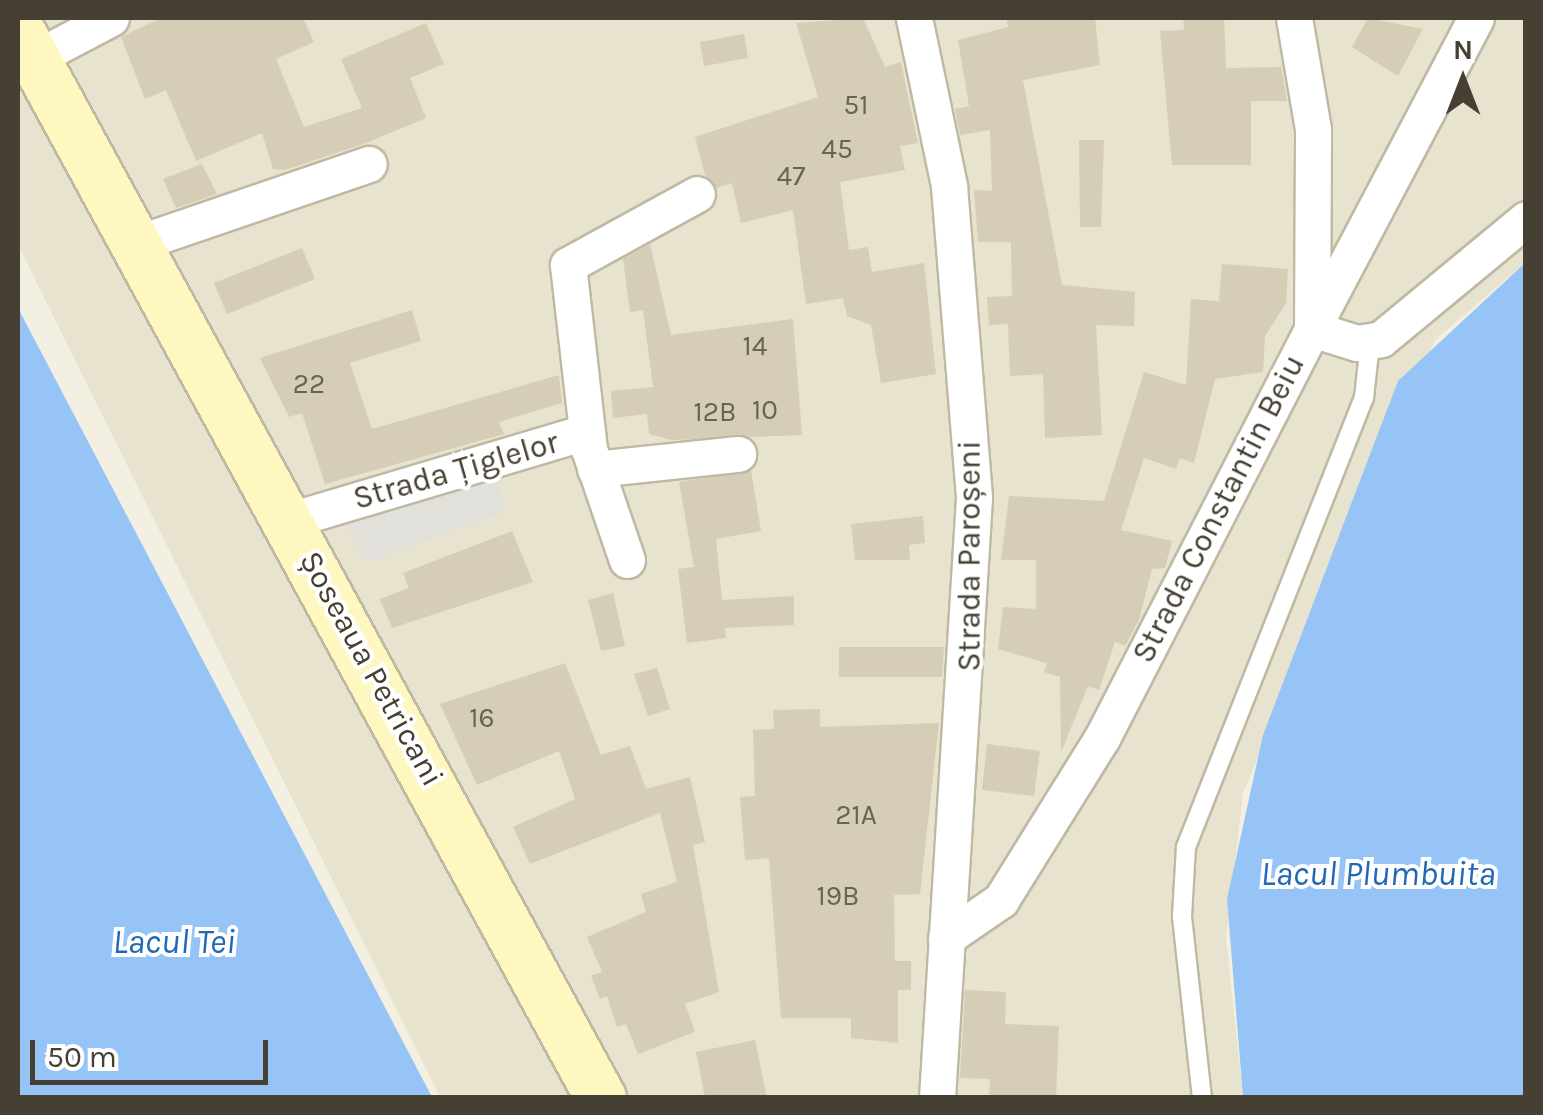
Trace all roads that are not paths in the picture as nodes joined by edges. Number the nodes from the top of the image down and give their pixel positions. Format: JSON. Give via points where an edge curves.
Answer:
{"nodes":[{"id":1,"x":111,"y":18,"type":"edge"},
{"id":2,"x":914,"y":18,"type":"edge"},
{"id":3,"x":1294,"y":18,"type":"edge"},
{"id":4,"x":1476,"y":18,"type":"edge"},
{"id":5,"x":26,"y":44,"type":"edge"},
{"id":6,"x":369,"y":164,"type":"dead end"},
{"id":7,"x":697,"y":194,"type":"dead end"},
{"id":8,"x":1316,"y":198,"type":"junction"},
{"id":9,"x":1380,"y":203,"type":"junction"},
{"id":10,"x":1526,"y":219,"type":"edge"},
{"id":11,"x":135,"y":244,"type":"junction"},
{"id":12,"x":1312,"y":329,"type":"junction"},
{"id":13,"x":1370,"y":343,"type":"junction"},
{"id":14,"x":586,"y":432,"type":"junction"},
{"id":15,"x":738,"y":454,"type":"dead end"},
{"id":16,"x":595,"y":469,"type":"junction"},
{"id":17,"x":290,"y":520,"type":"junction"},
{"id":18,"x":627,"y":560,"type":"dead end"},
{"id":19,"x":946,"y":938,"type":"junction"},
{"id":20,"x":601,"y":1098,"type":"edge"},
{"id":21,"x":937,"y":1098,"type":"edge"},
{"id":22,"x":1202,"y":1098,"type":"edge"}],
"edges":[{"from":1,"to":5,"type":"street"},
{"from":2,"to":19,"type":"street","name":"Strada Paroșeni","via":[[947,171],[973,467],[971,654]]},
{"from":3,"to":8,"type":"street","name":"Strada Constantin Beiu"},
{"from":4,"to":9,"type":"street"},
{"from":5,"to":11,"type":"main road","name":"Șoseaua Petricani"},
{"from":6,"to":11,"type":"street"},
{"from":7,"to":14,"type":"street","via":[[568,265]]},
{"from":8,"to":9,"type":"street"},
{"from":8,"to":12,"type":"street","name":"Strada Constantin Beiu"},
{"from":9,"to":12,"type":"street"},
{"from":10,"to":13,"type":"street"},
{"from":11,"to":17,"type":"main road","name":"Șoseaua Petricani"},
{"from":12,"to":13,"type":"street"},
{"from":12,"to":19,"type":"street","name":"Strada Constantin Beiu","via":[[1102,738],[1001,900]]},
{"from":13,"to":22,"type":"lane","via":[[1364,398],[1186,847],[1182,916]]},
{"from":14,"to":16,"type":"street","name":"Strada Țiglelor"},
{"from":14,"to":17,"type":"street","name":"Strada Țiglelor"},
{"from":15,"to":16,"type":"street","name":"Strada Țiglelor"},
{"from":16,"to":18,"type":"street","name":"Strada Țiglelor"},
{"from":17,"to":20,"type":"main road","name":"Șoseaua Petricani"},
{"from":19,"to":21,"type":"street","name":"Strada Paroșeni"}]}
